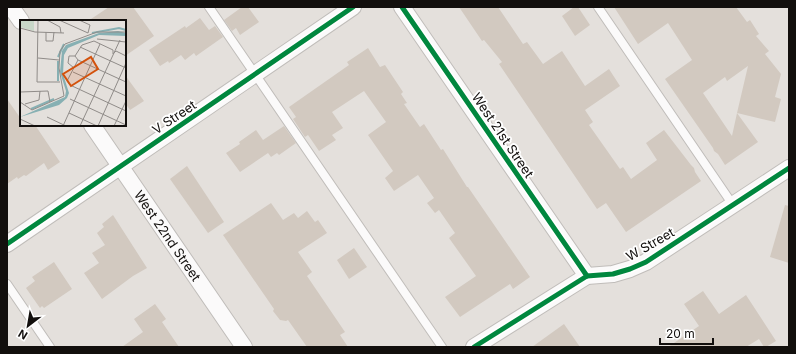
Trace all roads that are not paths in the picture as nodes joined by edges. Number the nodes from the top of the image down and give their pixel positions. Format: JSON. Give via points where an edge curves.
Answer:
{"nodes":[{"id":1,"x":11,"y":7,"type":"edge"},
{"id":2,"x":209,"y":7,"type":"edge"},
{"id":3,"x":353,"y":7,"type":"edge"},
{"id":4,"x":402,"y":7,"type":"edge"},
{"id":5,"x":598,"y":7,"type":"edge"},
{"id":6,"x":20,"y":20,"type":"edge"},
{"id":7,"x":255,"y":74,"type":"junction"},
{"id":8,"x":93,"y":126,"type":"edge"},
{"id":9,"x":120,"y":167,"type":"junction"},
{"id":10,"x":789,"y":168,"type":"edge"},
{"id":11,"x":733,"y":204,"type":"junction"},
{"id":12,"x":7,"y":244,"type":"edge"},
{"id":13,"x":587,"y":276,"type":"junction"},
{"id":14,"x":7,"y":284,"type":"edge"},
{"id":15,"x":490,"y":342,"type":"edge"},
{"id":16,"x":50,"y":347,"type":"edge"},
{"id":17,"x":244,"y":347,"type":"edge"},
{"id":18,"x":442,"y":347,"type":"edge"},
{"id":19,"x":474,"y":347,"type":"edge"}],
"edges":[{"from":1,"to":6,"type":"street"},
{"from":2,"to":7,"type":"lane"},
{"from":3,"to":7,"type":"street","name":"V Street"},
{"from":4,"to":13,"type":"street","name":"West 21st Street"},
{"from":5,"to":11,"type":"lane"},
{"from":7,"to":9,"type":"street","name":"V Street"},
{"from":7,"to":18,"type":"lane"},
{"from":8,"to":9,"type":"street","name":"West 22nd Street"},
{"from":9,"to":12,"type":"street","name":"V Street"},
{"from":9,"to":17,"type":"street","name":"West 22nd Street"},
{"from":10,"to":11,"type":"street","name":"W Street"},
{"from":11,"to":13,"type":"street","name":"W Street","via":[[646,262],[613,274]]},
{"from":13,"to":15,"type":"street","name":"W Street"},
{"from":14,"to":16,"type":"lane"},
{"from":15,"to":19,"type":"street","name":"W Street"}]}
